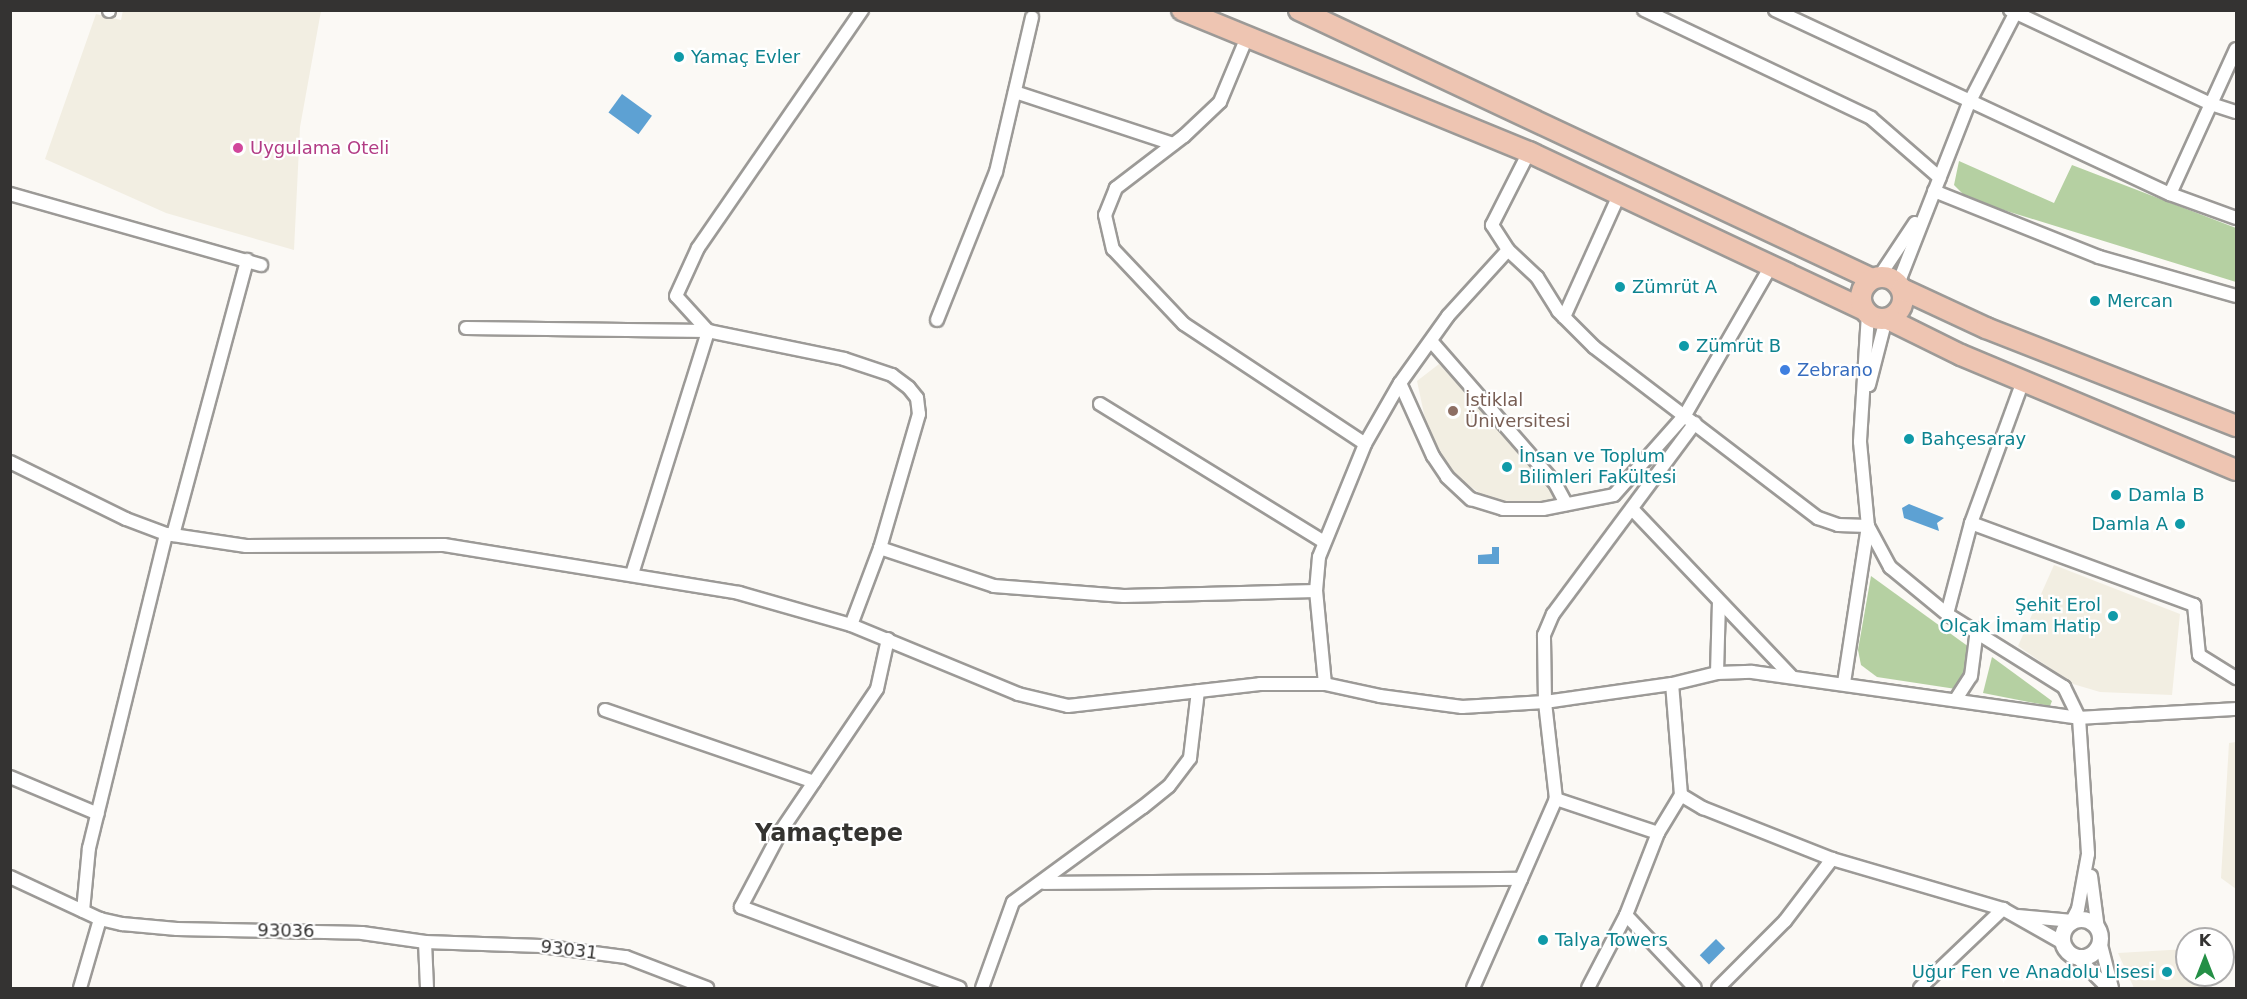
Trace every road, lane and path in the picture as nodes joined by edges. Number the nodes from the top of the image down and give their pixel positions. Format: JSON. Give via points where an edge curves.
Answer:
{"nodes":[{"id":1,"x":862,"y":10,"type":"edge"},
{"id":2,"x":1182,"y":10,"type":"edge"},
{"id":3,"x":1299,"y":10,"type":"edge"},
{"id":4,"x":1644,"y":10,"type":"edge"},
{"id":5,"x":1774,"y":10,"type":"edge"},
{"id":6,"x":2014,"y":11,"type":"edge"},
{"id":7,"x":1032,"y":17,"type":"dead end"},
{"id":8,"x":1332,"y":17,"type":"edge"},
{"id":9,"x":1247,"y":37,"type":"junction"},
{"id":10,"x":2236,"y":49,"type":"edge"},
{"id":11,"x":1015,"y":92,"type":"junction"},
{"id":12,"x":1969,"y":104,"type":"junction"},
{"id":13,"x":2211,"y":104,"type":"junction"},
{"id":14,"x":2236,"y":112,"type":"edge"},
{"id":15,"x":1173,"y":144,"type":"junction"},
{"id":16,"x":1529,"y":152,"type":"junction"},
{"id":17,"x":1940,"y":178,"type":"junction"},
{"id":18,"x":1934,"y":191,"type":"junction"},
{"id":19,"x":10,"y":194,"type":"edge"},
{"id":20,"x":2170,"y":194,"type":"junction"},
{"id":21,"x":1619,"y":195,"type":"junction"},
{"id":22,"x":1928,"y":205,"type":"junction"},
{"id":23,"x":2236,"y":218,"type":"edge"},
{"id":24,"x":1508,"y":250,"type":"junction"},
{"id":25,"x":247,"y":260,"type":"junction"},
{"id":26,"x":261,"y":265,"type":"dead end"},
{"id":27,"x":1771,"y":267,"type":"junction"},
{"id":28,"x":1888,"y":282,"type":"junction"},
{"id":29,"x":2236,"y":296,"type":"edge"},
{"id":30,"x":1876,"y":315,"type":"junction"},
{"id":31,"x":1564,"y":317,"type":"junction"},
{"id":32,"x":937,"y":320,"type":"dead end"},
{"id":33,"x":466,"y":328,"type":"dead end"},
{"id":34,"x":708,"y":331,"type":"junction"},
{"id":35,"x":1431,"y":341,"type":"junction"},
{"id":36,"x":2023,"y":381,"type":"junction"},
{"id":37,"x":1400,"y":384,"type":"junction"},
{"id":38,"x":1100,"y":404,"type":"dead end"},
{"id":39,"x":1685,"y":415,"type":"junction"},
{"id":40,"x":1862,"y":416,"type":"junction"},
{"id":41,"x":1695,"y":423,"type":"junction"},
{"id":42,"x":2236,"y":426,"type":"edge"},
{"id":43,"x":1365,"y":444,"type":"junction"},
{"id":44,"x":10,"y":462,"type":"edge"},
{"id":45,"x":2236,"y":470,"type":"edge"},
{"id":46,"x":1566,"y":504,"type":"junction"},
{"id":47,"x":1634,"y":511,"type":"junction"},
{"id":48,"x":1971,"y":523,"type":"junction"},
{"id":49,"x":1868,"y":526,"type":"junction"},
{"id":50,"x":169,"y":534,"type":"junction"},
{"id":51,"x":1323,"y":541,"type":"junction"},
{"id":52,"x":880,"y":548,"type":"junction"},
{"id":53,"x":632,"y":574,"type":"junction"},
{"id":54,"x":1316,"y":591,"type":"junction"},
{"id":55,"x":1719,"y":602,"type":"junction"},
{"id":56,"x":1947,"y":614,"type":"junction"},
{"id":57,"x":851,"y":625,"type":"junction"},
{"id":58,"x":1977,"y":629,"type":"junction"},
{"id":59,"x":888,"y":639,"type":"junction"},
{"id":60,"x":1718,"y":673,"type":"junction"},
{"id":61,"x":1792,"y":677,"type":"junction"},
{"id":62,"x":2236,"y":678,"type":"edge"},
{"id":63,"x":1844,"y":683,"type":"junction"},
{"id":64,"x":1325,"y":684,"type":"junction"},
{"id":65,"x":1672,"y":684,"type":"junction"},
{"id":66,"x":1198,"y":691,"type":"junction"},
{"id":67,"x":1956,"y":699,"type":"junction"},
{"id":68,"x":1545,"y":702,"type":"junction"},
{"id":69,"x":2236,"y":709,"type":"edge"},
{"id":70,"x":605,"y":710,"type":"dead end"},
{"id":71,"x":2079,"y":718,"type":"junction"},
{"id":72,"x":10,"y":777,"type":"edge"},
{"id":73,"x":814,"y":782,"type":"junction"},
{"id":74,"x":1681,"y":795,"type":"junction"},
{"id":75,"x":1556,"y":799,"type":"junction"},
{"id":76,"x":98,"y":814,"type":"junction"},
{"id":77,"x":1658,"y":833,"type":"junction"},
{"id":78,"x":2088,"y":854,"type":"junction"},
{"id":79,"x":1832,"y":859,"type":"junction"},
{"id":80,"x":10,"y":877,"type":"edge"},
{"id":81,"x":1521,"y":879,"type":"junction"},
{"id":82,"x":1044,"y":883,"type":"junction"},
{"id":83,"x":2003,"y":909,"type":"junction"},
{"id":84,"x":83,"y":911,"type":"junction"},
{"id":85,"x":1626,"y":915,"type":"junction"},
{"id":86,"x":2018,"y":916,"type":"junction"},
{"id":87,"x":100,"y":919,"type":"junction"},
{"id":88,"x":2072,"y":921,"type":"junction"},
{"id":89,"x":2099,"y":935,"type":"junction"},
{"id":90,"x":425,"y":942,"type":"junction"},
{"id":91,"x":2063,"y":943,"type":"junction"},
{"id":92,"x":2076,"y":956,"type":"junction"},
{"id":93,"x":692,"y":985,"type":"edge"},
{"id":94,"x":80,"y":988,"type":"edge"},
{"id":95,"x":427,"y":988,"type":"edge"},
{"id":96,"x":707,"y":988,"type":"edge"},
{"id":97,"x":960,"y":988,"type":"edge"},
{"id":98,"x":982,"y":988,"type":"edge"},
{"id":99,"x":1473,"y":988,"type":"edge"},
{"id":100,"x":1588,"y":988,"type":"edge"},
{"id":101,"x":1695,"y":988,"type":"edge"},
{"id":102,"x":1718,"y":988,"type":"edge"},
{"id":103,"x":1920,"y":988,"type":"edge"},
{"id":104,"x":2110,"y":988,"type":"edge"}],
"edges":[{"from":1,"to":34,"type":"street","via":[[698,248],[676,296]]},
{"from":2,"to":9,"type":"main road"},
{"from":3,"to":8,"type":"main road"},
{"from":4,"to":17,"type":"street","via":[[1871,118]]},
{"from":5,"to":12,"type":"street"},
{"from":6,"to":12,"type":"street"},
{"from":6,"to":13,"type":"street"},
{"from":7,"to":11,"type":"street"},
{"from":8,"to":28,"type":"main road"},
{"from":9,"to":15,"type":"street","via":[[1220,102]]},
{"from":9,"to":16,"type":"main road"},
{"from":10,"to":13,"type":"street"},
{"from":11,"to":15,"type":"street"},
{"from":11,"to":32,"type":"street","via":[[996,172]]},
{"from":12,"to":17,"type":"street"},
{"from":12,"to":20,"type":"street"},
{"from":13,"to":14,"type":"street"},
{"from":13,"to":20,"type":"street"},
{"from":15,"to":43,"type":"street","via":[[1116,188],[1105,216],[1113,249],[1184,324]]},
{"from":16,"to":21,"type":"main road"},
{"from":16,"to":24,"type":"street","via":[[1492,225]]},
{"from":17,"to":18,"type":"street"},
{"from":18,"to":22,"type":"street"},
{"from":18,"to":29,"type":"street","via":[[2099,257]]},
{"from":19,"to":25,"type":"street"},
{"from":20,"to":23,"type":"street"},
{"from":21,"to":27,"type":"main road"},
{"from":21,"to":31,"type":"street"},
{"from":22,"to":28,"type":"street"},
{"from":22,"to":28,"type":"street"},
{"from":24,"to":31,"type":"street","via":[[1537,277]]},
{"from":24,"to":35,"type":"street"},
{"from":25,"to":26,"type":"street"},
{"from":25,"to":50,"type":"street"},
{"from":27,"to":30,"type":"main road"},
{"from":27,"to":39,"type":"street"},
{"from":28,"to":30,"type":"main road","via":[[1861,295]]},
{"from":28,"to":30,"type":"main road","via":[[1900,310]]},
{"from":28,"to":42,"type":"main road","via":[[1986,328]]},
{"from":30,"to":36,"type":"main road"},
{"from":30,"to":40,"type":"street"},
{"from":30,"to":40,"type":"street"},
{"from":31,"to":39,"type":"street","via":[[1594,347]]},
{"from":33,"to":34,"type":"street"},
{"from":34,"to":52,"type":"street","via":[[844,359],[891,375],[917,398],[918,414]]},
{"from":34,"to":53,"type":"street"},
{"from":35,"to":37,"type":"street"},
{"from":35,"to":46,"type":"street","via":[[1555,483]]},
{"from":36,"to":45,"type":"main road"},
{"from":36,"to":48,"type":"street"},
{"from":37,"to":43,"type":"street"},
{"from":37,"to":46,"type":"street","via":[[1433,456],[1447,477],[1471,500],[1503,509]]},
{"from":38,"to":51,"type":"street"},
{"from":39,"to":41,"type":"street"},
{"from":39,"to":46,"type":"street","via":[[1614,495]]},
{"from":40,"to":49,"type":"street","via":[[1860,442]]},
{"from":41,"to":47,"type":"street"},
{"from":41,"to":49,"type":"street","via":[[1818,518],[1838,525]]},
{"from":43,"to":51,"type":"street"},
{"from":44,"to":50,"type":"street","via":[[126,519]]},
{"from":47,"to":55,"type":"street"},
{"from":47,"to":68,"type":"street","via":[[1553,614],[1544,635]]},
{"from":48,"to":56,"type":"street"},
{"from":48,"to":62,"type":"street","via":[[2194,605],[2199,655]]},
{"from":49,"to":56,"type":"street","via":[[1890,567]]},
{"from":49,"to":63,"type":"street"},
{"from":50,"to":53,"type":"street","via":[[246,546],[444,545]]},
{"from":50,"to":76,"type":"street"},
{"from":51,"to":54,"type":"street"},
{"from":52,"to":54,"type":"street","via":[[994,586],[1124,597]]},
{"from":52,"to":57,"type":"street"},
{"from":53,"to":57,"type":"street","via":[[739,593]]},
{"from":54,"to":64,"type":"street"},
{"from":55,"to":60,"type":"street"},
{"from":55,"to":61,"type":"street"},
{"from":56,"to":58,"type":"street"},
{"from":57,"to":59,"type":"street"},
{"from":58,"to":67,"type":"street","via":[[1971,676]]},
{"from":58,"to":71,"type":"street","via":[[2064,687]]},
{"from":59,"to":66,"type":"street","via":[[915,655],[1018,694],[1068,706]]},
{"from":59,"to":73,"type":"street","via":[[877,689]]},
{"from":60,"to":61,"type":"street"},
{"from":60,"to":65,"type":"street"},
{"from":61,"to":63,"type":"street"},
{"from":63,"to":67,"type":"street"},
{"from":64,"to":66,"type":"street","via":[[1260,684]]},
{"from":64,"to":68,"type":"street","via":[[1462,707]]},
{"from":65,"to":68,"type":"street"},
{"from":65,"to":74,"type":"street"},
{"from":66,"to":82,"type":"street","via":[[1190,758],[1170,786]]},
{"from":67,"to":71,"type":"street"},
{"from":68,"to":75,"type":"street"},
{"from":69,"to":71,"type":"street"},
{"from":70,"to":73,"type":"street"},
{"from":71,"to":78,"type":"street"},
{"from":72,"to":76,"type":"street"},
{"from":73,"to":97,"type":"street","via":[[781,831],[741,907]]},
{"from":74,"to":77,"type":"street"},
{"from":74,"to":79,"type":"street","via":[[1703,808]]},
{"from":75,"to":77,"type":"street"},
{"from":75,"to":81,"type":"street"},
{"from":76,"to":84,"type":"street","via":[[89,848]]},
{"from":77,"to":85,"type":"street"},
{"from":78,"to":88,"type":"street","via":[[2084,888]]},
{"from":78,"to":89,"type":"street"},
{"from":79,"to":83,"type":"street"},
{"from":79,"to":102,"type":"street","via":[[1785,921]]},
{"from":80,"to":84,"type":"street","name":"93036"},
{"from":81,"to":82,"type":"street"},
{"from":81,"to":99,"type":"street"},
{"from":82,"to":98,"type":"street","via":[[1013,902]]},
{"from":83,"to":86,"type":"street"},
{"from":83,"to":103,"type":"street"},
{"from":84,"to":87,"type":"street","name":"93036"},
{"from":85,"to":100,"type":"street"},
{"from":85,"to":101,"type":"street"},
{"from":86,"to":88,"type":"street"},
{"from":86,"to":91,"type":"street"},
{"from":87,"to":90,"type":"street","name":"93036","via":[[177,929],[362,933]]},
{"from":87,"to":94,"type":"street"},
{"from":88,"to":89,"type":"street","via":[[2084,919]]},
{"from":88,"to":91,"type":"street","via":[[2064,931]]},
{"from":89,"to":92,"type":"street","via":[[2094,952]]},
{"from":89,"to":104,"type":"street"},
{"from":90,"to":93,"type":"street","name":"93031","via":[[541,946],[626,957]]},
{"from":90,"to":95,"type":"street"},
{"from":91,"to":92,"type":"street"},
{"from":92,"to":104,"type":"street"},
{"from":93,"to":96,"type":"street","name":"93031"}]}
